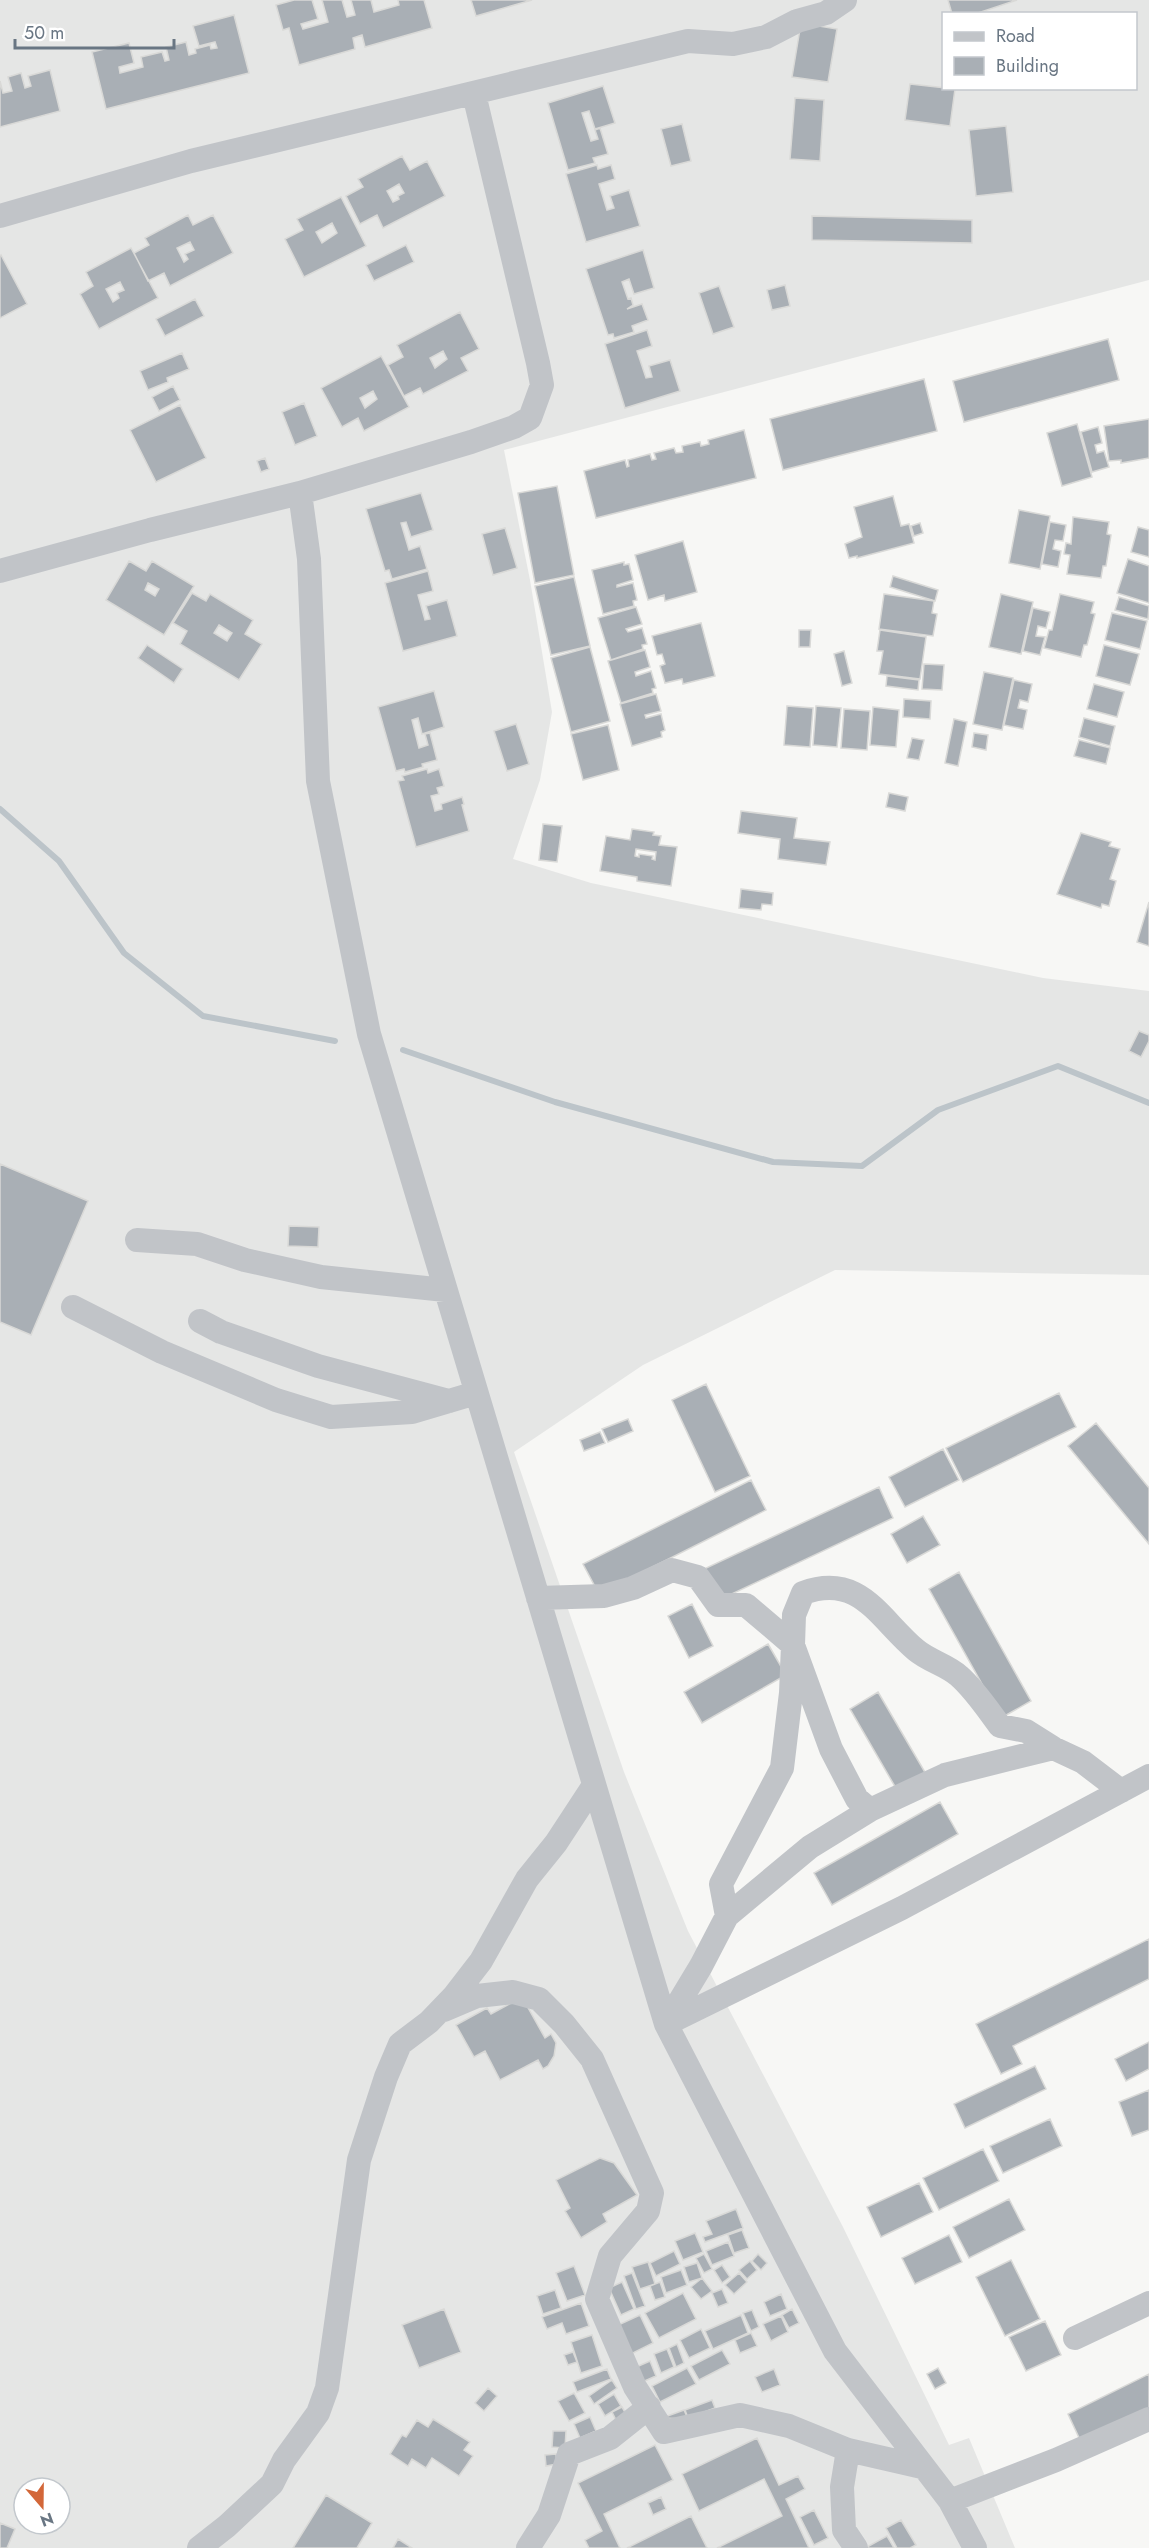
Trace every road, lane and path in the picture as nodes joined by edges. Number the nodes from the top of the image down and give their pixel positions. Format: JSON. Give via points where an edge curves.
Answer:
{"nodes":[{"id":1,"x":845,"y":0,"type":"edge"},
{"id":2,"x":474,"y":94,"type":"junction"},
{"id":3,"x":0,"y":216,"type":"edge"},
{"id":4,"x":300,"y":494,"type":"junction"},
{"id":5,"x":0,"y":571,"type":"edge"},
{"id":6,"x":137,"y":1240,"type":"dead end"},
{"id":7,"x":445,"y":1290,"type":"junction"},
{"id":8,"x":73,"y":1306,"type":"dead end"},
{"id":9,"x":200,"y":1321,"type":"dead end"},
{"id":10,"x":476,"y":1393,"type":"junction"},
{"id":11,"x":449,"y":1401,"type":"junction"},
{"id":12,"x":538,"y":1598,"type":"junction"},
{"id":13,"x":792,"y":1645,"type":"junction"},
{"id":14,"x":1053,"y":1748,"type":"junction"},
{"id":15,"x":1149,"y":1776,"type":"edge"},
{"id":16,"x":594,"y":1785,"type":"junction"},
{"id":17,"x":1121,"y":1791,"type":"junction"},
{"id":18,"x":870,"y":1810,"type":"junction"},
{"id":19,"x":727,"y":1916,"type":"junction"},
{"id":20,"x":438,"y":2013,"type":"junction"},
{"id":21,"x":666,"y":2024,"type":"junction"},
{"id":22,"x":1149,"y":2303,"type":"edge"},
{"id":23,"x":1075,"y":2338,"type":"dead end"},
{"id":24,"x":649,"y":2407,"type":"junction"},
{"id":25,"x":1149,"y":2419,"type":"edge"},
{"id":26,"x":848,"y":2450,"type":"junction"},
{"id":27,"x":922,"y":2467,"type":"junction"},
{"id":28,"x":950,"y":2501,"type":"junction"},
{"id":29,"x":199,"y":2548,"type":"edge"},
{"id":30,"x":528,"y":2548,"type":"edge"},
{"id":31,"x":856,"y":2548,"type":"edge"},
{"id":32,"x":975,"y":2548,"type":"edge"}],
"edges":[{"from":1,"to":2,"type":"street","via":[[826,13],[766,36],[734,44],[688,41]]},
{"from":2,"to":3,"type":"street","via":[[190,161]]},
{"from":2,"to":4,"type":"street","via":[[542,385],[530,418],[471,442]]},
{"from":4,"to":5,"type":"street"},
{"from":4,"to":7,"type":"street","via":[[309,560],[318,781],[369,1034]]},
{"from":6,"to":7,"type":"street","via":[[197,1244],[245,1260],[321,1277]]},
{"from":7,"to":10,"type":"street"},
{"from":8,"to":11,"type":"street","via":[[162,1352],[276,1400],[331,1417],[412,1412]]},
{"from":9,"to":11,"type":"street","via":[[318,1366]]},
{"from":10,"to":11,"type":"street"},
{"from":10,"to":12,"type":"street"},
{"from":12,"to":13,"type":"street","via":[[604,1596],[672,1570],[698,1577],[718,1605],[746,1605]]},
{"from":12,"to":16,"type":"street"},
{"from":13,"to":14,"type":"street","via":[[794,1615],[803,1593],[818,1587],[840,1587],[871,1604],[917,1651],[959,1676],[1000,1726],[1026,1731]]},
{"from":13,"to":18,"type":"street","via":[[831,1749],[857,1798]]},
{"from":13,"to":19,"type":"street","via":[[782,1768],[721,1884]]},
{"from":14,"to":17,"type":"street","via":[[1083,1762]]},
{"from":14,"to":18,"type":"street","via":[[945,1775]]},
{"from":15,"to":17,"type":"street"},
{"from":16,"to":20,"type":"street","via":[[527,1879],[481,1961]]},
{"from":16,"to":21,"type":"street"},
{"from":17,"to":21,"type":"street","via":[[902,1908]]},
{"from":18,"to":19,"type":"street","via":[[810,1847]]},
{"from":19,"to":21,"type":"street"},
{"from":20,"to":24,"type":"street","via":[[477,1996],[513,1992],[539,1999],[592,2059],[652,2193],[648,2211],[610,2256],[597,2299],[618,2351]]},
{"from":20,"to":29,"type":"street","via":[[400,2044],[359,2160],[330,2371],[318,2413],[272,2484]]},
{"from":21,"to":27,"type":"street","via":[[836,2351]]},
{"from":22,"to":23,"type":"street"},
{"from":24,"to":26,"type":"street","via":[[664,2432],[740,2415],[789,2426]]},
{"from":24,"to":30,"type":"street","via":[[610,2438],[569,2454],[549,2515]]},
{"from":25,"to":28,"type":"street"},
{"from":26,"to":27,"type":"street"},
{"from":26,"to":31,"type":"street","via":[[842,2487],[844,2530]]},
{"from":27,"to":28,"type":"street"},
{"from":28,"to":32,"type":"street"}]}
